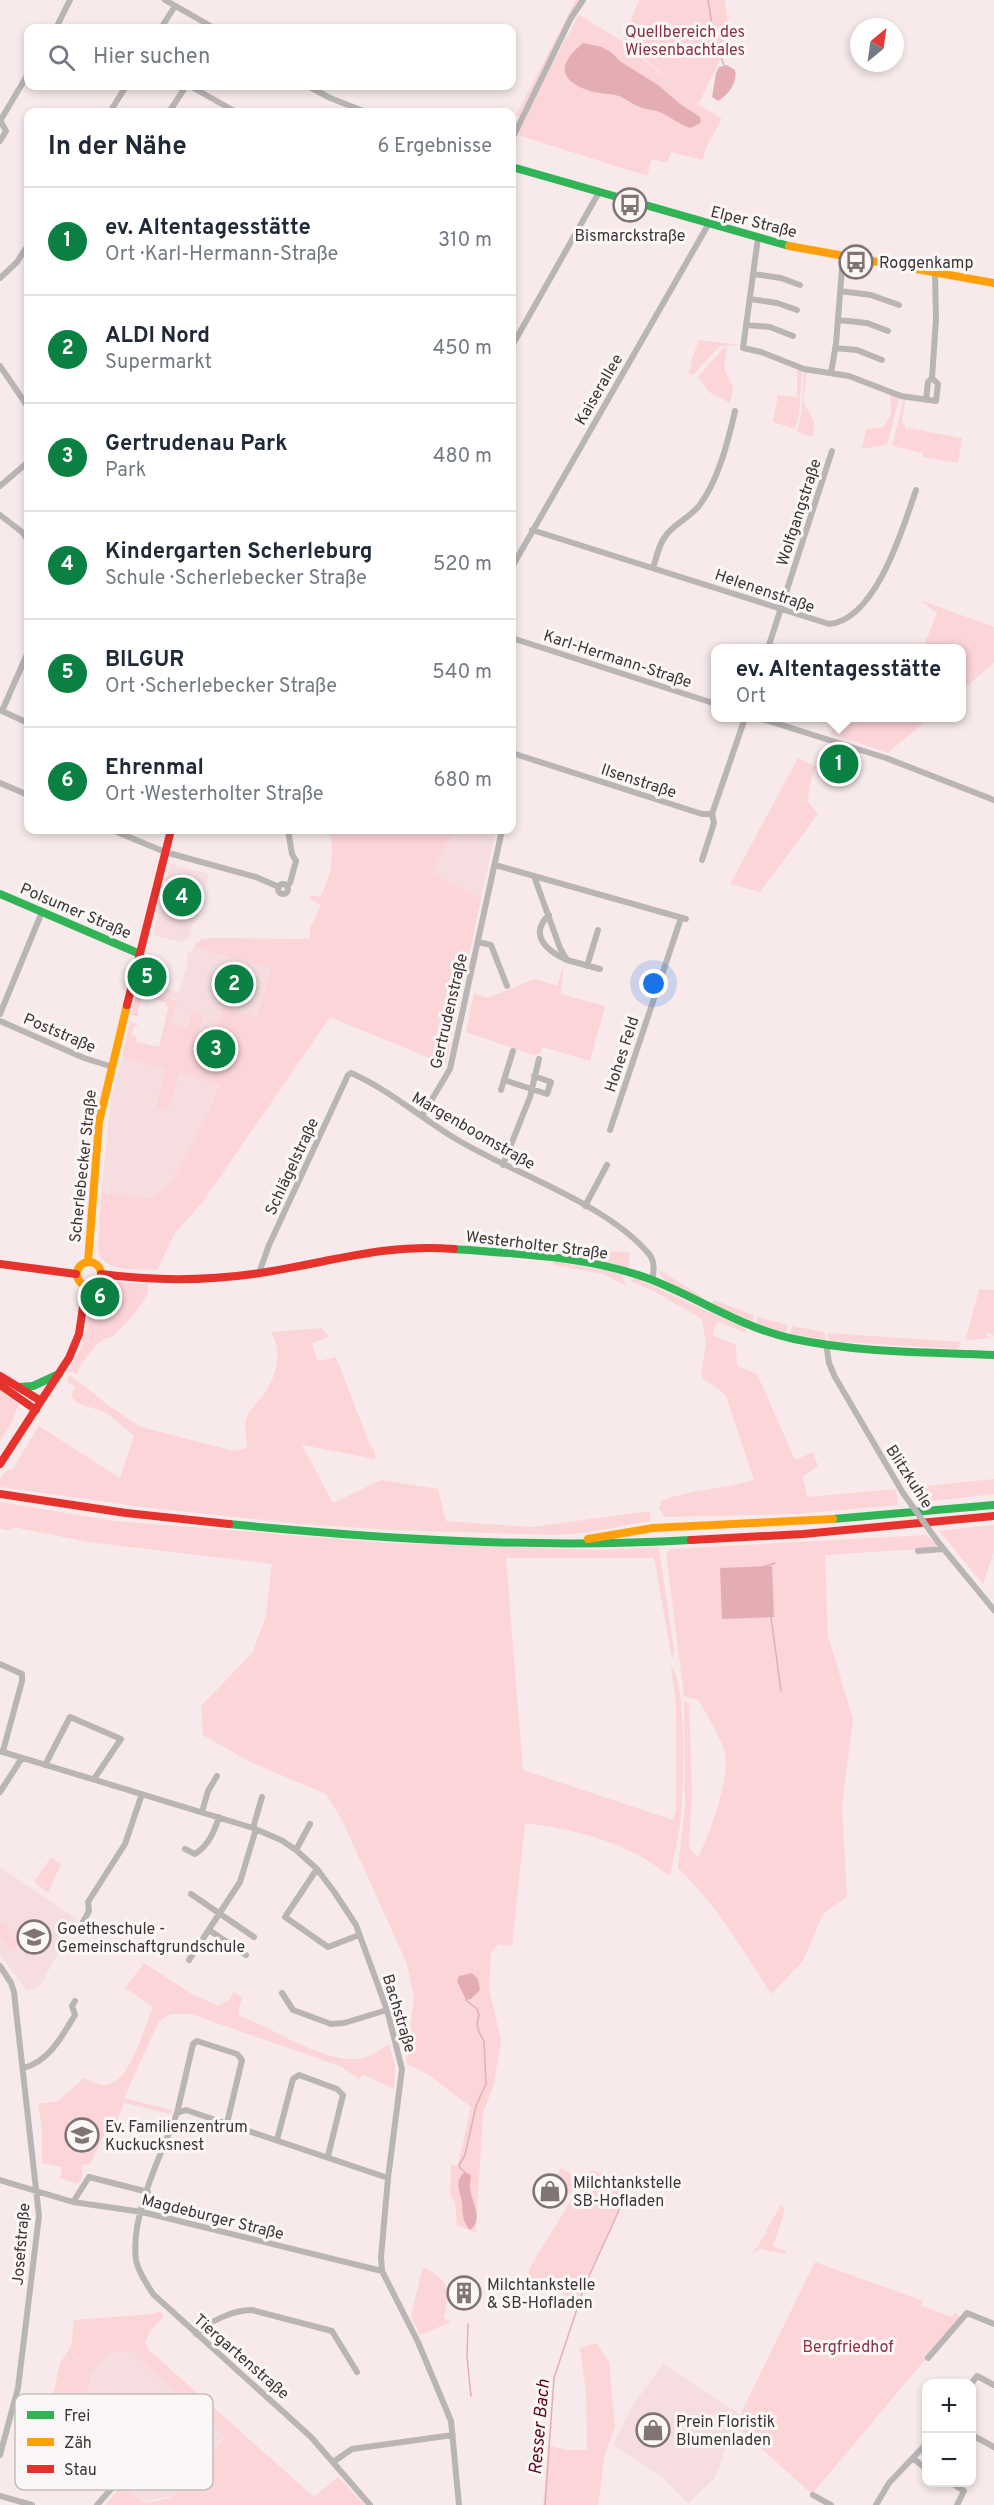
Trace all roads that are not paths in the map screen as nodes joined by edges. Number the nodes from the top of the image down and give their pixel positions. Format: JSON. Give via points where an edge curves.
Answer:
{"nodes":[{"id":1,"x":70,"y":0,"type":"edge"},
{"id":2,"x":165,"y":0,"type":"edge"},
{"id":3,"x":583,"y":0,"type":"edge"},
{"id":4,"x":175,"y":6,"type":"junction"},
{"id":5,"x":58,"y":24,"type":"edge"},
{"id":6,"x":164,"y":24,"type":"edge"},
{"id":7,"x":207,"y":24,"type":"edge"},
{"id":8,"x":24,"y":81,"type":"edge"},
{"id":9,"x":124,"y":90,"type":"edge"},
{"id":10,"x":183,"y":90,"type":"edge"},
{"id":11,"x":197,"y":90,"type":"edge"},
{"id":12,"x":315,"y":90,"type":"edge"},
{"id":13,"x":112,"y":108,"type":"edge"},
{"id":14,"x":172,"y":108,"type":"edge"},
{"id":15,"x":229,"y":108,"type":"edge"},
{"id":16,"x":356,"y":108,"type":"edge"},
{"id":17,"x":0,"y":120,"type":"edge"},
{"id":18,"x":516,"y":131,"type":"edge"},
{"id":19,"x":0,"y":141,"type":"edge"},
{"id":20,"x":516,"y":169,"type":"edge"},
{"id":21,"x":598,"y":194,"type":"junction"},
{"id":22,"x":708,"y":225,"type":"junction"},
{"id":23,"x":758,"y":238,"type":"junction"},
{"id":24,"x":24,"y":251,"type":"edge"},
{"id":25,"x":843,"y":256,"type":"junction"},
{"id":26,"x":935,"y":273,"type":"junction"},
{"id":27,"x":753,"y":274,"type":"junction"},
{"id":28,"x":0,"y":278,"type":"edge"},
{"id":29,"x":994,"y":283,"type":"edge"},
{"id":30,"x":800,"y":285,"type":"dead end"},
{"id":31,"x":840,"y":291,"type":"junction"},
{"id":32,"x":750,"y":299,"type":"junction"},
{"id":33,"x":899,"y":305,"type":"dead end"},
{"id":34,"x":797,"y":310,"type":"dead end"},
{"id":35,"x":838,"y":320,"type":"junction"},
{"id":36,"x":746,"y":324,"type":"junction"},
{"id":37,"x":888,"y":331,"type":"dead end"},
{"id":38,"x":793,"y":336,"type":"dead end"},
{"id":39,"x":516,"y":339,"type":"edge"},
{"id":40,"x":835,"y":348,"type":"junction"},
{"id":41,"x":882,"y":360,"type":"dead end"},
{"id":42,"x":0,"y":366,"type":"edge"},
{"id":43,"x":831,"y":373,"type":"junction"},
{"id":44,"x":24,"y":401,"type":"edge"},
{"id":45,"x":735,"y":411,"type":"dead end"},
{"id":46,"x":832,"y":452,"type":"dead end"},
{"id":47,"x":24,"y":465,"type":"edge"},
{"id":48,"x":0,"y":486,"type":"edge"},
{"id":49,"x":916,"y":490,"type":"dead end"},
{"id":50,"x":0,"y":515,"type":"edge"},
{"id":51,"x":532,"y":530,"type":"junction"},
{"id":52,"x":24,"y":535,"type":"edge"},
{"id":53,"x":516,"y":560,"type":"edge"},
{"id":54,"x":653,"y":568,"type":"junction"},
{"id":55,"x":780,"y":610,"type":"junction"},
{"id":56,"x":516,"y":639,"type":"edge"},
{"id":57,"x":769,"y":644,"type":"edge"},
{"id":58,"x":24,"y":661,"type":"edge"},
{"id":59,"x":711,"y":702,"type":"edge"},
{"id":60,"x":24,"y":721,"type":"edge"},
{"id":61,"x":743,"y":722,"type":"edge"},
{"id":62,"x":774,"y":722,"type":"edge"},
{"id":63,"x":516,"y":754,"type":"edge"},
{"id":64,"x":0,"y":783,"type":"edge"},
{"id":65,"x":24,"y":793,"type":"edge"},
{"id":66,"x":994,"y":800,"type":"edge"},
{"id":67,"x":712,"y":814,"type":"junction"},
{"id":68,"x":122,"y":834,"type":"edge"},
{"id":69,"x":170,"y":834,"type":"edge"},
{"id":70,"x":289,"y":834,"type":"edge"},
{"id":71,"x":501,"y":834,"type":"edge"},
{"id":72,"x":165,"y":852,"type":"junction"},
{"id":73,"x":702,"y":860,"type":"dead end"},
{"id":74,"x":495,"y":865,"type":"junction"},
{"id":75,"x":534,"y":876,"type":"junction"},
{"id":76,"x":0,"y":894,"type":"edge"},
{"id":77,"x":42,"y":912,"type":"junction"},
{"id":78,"x":549,"y":915,"type":"junction"},
{"id":79,"x":598,"y":930,"type":"dead end"},
{"id":80,"x":478,"y":942,"type":"junction"},
{"id":81,"x":140,"y":954,"type":"junction"},
{"id":82,"x":567,"y":960,"type":"junction"},
{"id":83,"x":587,"y":966,"type":"junction"},
{"id":84,"x":600,"y":969,"type":"dead end"},
{"id":85,"x":507,"y":986,"type":"dead end"},
{"id":86,"x":0,"y":1014,"type":"edge"},
{"id":87,"x":0,"y":1021,"type":"edge"},
{"id":88,"x":513,"y":1051,"type":"dead end"},
{"id":89,"x":539,"y":1059,"type":"dead end"},
{"id":90,"x":110,"y":1066,"type":"junction"},
{"id":91,"x":351,"y":1073,"type":"joint"},
{"id":92,"x":534,"y":1076,"type":"junction"},
{"id":93,"x":504,"y":1080,"type":"junction"},
{"id":94,"x":530,"y":1089,"type":"junction"},
{"id":95,"x":501,"y":1090,"type":"dead end"},
{"id":96,"x":422,"y":1116,"type":"junction"},
{"id":97,"x":610,"y":1130,"type":"dead end"},
{"id":98,"x":503,"y":1165,"type":"junction"},
{"id":99,"x":607,"y":1165,"type":"dead end"},
{"id":100,"x":585,"y":1206,"type":"junction"},
{"id":101,"x":88,"y":1262,"type":"junction"},
{"id":102,"x":0,"y":1264,"type":"edge"},
{"id":103,"x":259,"y":1273,"type":"junction"},
{"id":104,"x":76,"y":1274,"type":"junction"},
{"id":105,"x":101,"y":1274,"type":"junction"},
{"id":106,"x":652,"y":1280,"type":"junction"},
{"id":107,"x":86,"y":1286,"type":"junction"},
{"id":108,"x":826,"y":1344,"type":"junction"},
{"id":109,"x":994,"y":1355,"type":"edge"},
{"id":110,"x":59,"y":1374,"type":"junction"},
{"id":111,"x":0,"y":1376,"type":"edge"},
{"id":112,"x":0,"y":1385,"type":"edge"},
{"id":113,"x":18,"y":1387,"type":"junction"},
{"id":114,"x":41,"y":1401,"type":"junction"},
{"id":115,"x":36,"y":1410,"type":"junction"},
{"id":116,"x":0,"y":1464,"type":"edge"},
{"id":117,"x":2,"y":1495,"type":"edge"},
{"id":118,"x":994,"y":1505,"type":"edge"},
{"id":119,"x":994,"y":1516,"type":"edge"},
{"id":120,"x":552,"y":1542,"type":"junction"},
{"id":121,"x":943,"y":1549,"type":"junction"},
{"id":122,"x":918,"y":1551,"type":"dead end"},
{"id":123,"x":994,"y":1610,"type":"edge"},
{"id":124,"x":0,"y":1664,"type":"edge"},
{"id":125,"x":1,"y":1751,"type":"edge"},
{"id":126,"x":22,"y":1758,"type":"junction"},
{"id":127,"x":45,"y":1764,"type":"junction"},
{"id":128,"x":217,"y":1776,"type":"dead end"},
{"id":129,"x":94,"y":1779,"type":"junction"},
{"id":130,"x":0,"y":1792,"type":"edge"},
{"id":131,"x":142,"y":1794,"type":"junction"},
{"id":132,"x":261,"y":1797,"type":"dead end"},
{"id":133,"x":202,"y":1812,"type":"junction"},
{"id":134,"x":219,"y":1817,"type":"junction"},
{"id":135,"x":310,"y":1824,"type":"dead end"},
{"id":136,"x":254,"y":1828,"type":"junction"},
{"id":137,"x":184,"y":1849,"type":"dead end"},
{"id":138,"x":296,"y":1850,"type":"junction"},
{"id":139,"x":317,"y":1869,"type":"junction"},
{"id":140,"x":191,"y":1894,"type":"dead end"},
{"id":141,"x":220,"y":1913,"type":"junction"},
{"id":142,"x":83,"y":1922,"type":"dead end"},
{"id":143,"x":209,"y":1930,"type":"junction"},
{"id":144,"x":359,"y":1935,"type":"junction"},
{"id":145,"x":254,"y":1937,"type":"dead end"},
{"id":146,"x":246,"y":1955,"type":"dead end"},
{"id":147,"x":189,"y":1960,"type":"dead end"},
{"id":148,"x":0,"y":1966,"type":"edge"},
{"id":149,"x":282,"y":1994,"type":"dead end"},
{"id":150,"x":75,"y":2001,"type":"dead end"},
{"id":151,"x":387,"y":2010,"type":"junction"},
{"id":152,"x":23,"y":2068,"type":"junction"},
{"id":153,"x":177,"y":2113,"type":"junction"},
{"id":154,"x":227,"y":2123,"type":"junction"},
{"id":155,"x":277,"y":2140,"type":"junction"},
{"id":156,"x":328,"y":2156,"type":"junction"},
{"id":157,"x":388,"y":2178,"type":"junction"},
{"id":158,"x":0,"y":2180,"type":"edge"},
{"id":159,"x":148,"y":2192,"type":"junction"},
{"id":160,"x":37,"y":2193,"type":"junction"},
{"id":161,"x":73,"y":2202,"type":"junction"},
{"id":162,"x":142,"y":2212,"type":"junction"},
{"id":163,"x":382,"y":2271,"type":"junction"},
{"id":164,"x":994,"y":2323,"type":"edge"},
{"id":165,"x":196,"y":2334,"type":"junction"},
{"id":166,"x":928,"y":2358,"type":"dead end"},
{"id":167,"x":357,"y":2372,"type":"dead end"},
{"id":168,"x":974,"y":2379,"type":"edge"},
{"id":169,"x":994,"y":2385,"type":"edge"},
{"id":170,"x":16,"y":2394,"type":"edge"},
{"id":171,"x":15,"y":2399,"type":"edge"},
{"id":172,"x":453,"y":2435,"type":"junction"},
{"id":173,"x":976,"y":2438,"type":"edge"},
{"id":174,"x":994,"y":2447,"type":"edge"},
{"id":175,"x":922,"y":2450,"type":"edge"},
{"id":176,"x":0,"y":2455,"type":"edge"},
{"id":177,"x":914,"y":2459,"type":"junction"},
{"id":178,"x":333,"y":2462,"type":"junction"},
{"id":179,"x":922,"y":2465,"type":"edge"},
{"id":180,"x":959,"y":2487,"type":"edge"},
{"id":181,"x":110,"y":2490,"type":"edge"},
{"id":182,"x":813,"y":2495,"type":"dead end"},
{"id":183,"x":0,"y":2496,"type":"edge"},
{"id":184,"x":32,"y":2505,"type":"edge"},
{"id":185,"x":97,"y":2505,"type":"edge"},
{"id":186,"x":370,"y":2505,"type":"edge"},
{"id":187,"x":459,"y":2505,"type":"edge"},
{"id":188,"x":831,"y":2505,"type":"edge"},
{"id":189,"x":876,"y":2505,"type":"edge"},
{"id":190,"x":957,"y":2505,"type":"edge"}],
"edges":[{"from":1,"to":5,"type":"street"},
{"from":2,"to":4,"type":"street"},
{"from":3,"to":18,"type":"street"},
{"from":4,"to":6,"type":"street"},
{"from":4,"to":7,"type":"street"},
{"from":8,"to":17,"type":"street"},
{"from":9,"to":13,"type":"street"},
{"from":10,"to":14,"type":"street"},
{"from":11,"to":15,"type":"street"},
{"from":12,"to":16,"type":"street"},
{"from":17,"to":19,"type":"street","via":[[6,133]]},
{"from":20,"to":21,"type":"main road","name":"Elper Straße"},
{"from":21,"to":22,"type":"main road","name":"Elper Straße"},
{"from":21,"to":39,"type":"street"},
{"from":22,"to":23,"type":"main road","name":"Elper Straße"},
{"from":22,"to":51,"type":"street","name":"Kaiserallee"},
{"from":23,"to":25,"type":"main road","name":"Elper Straße"},
{"from":23,"to":27,"type":"street"},
{"from":24,"to":28,"type":"street"},
{"from":25,"to":26,"type":"main road","name":"Elper Straße"},
{"from":25,"to":31,"type":"street"},
{"from":26,"to":29,"type":"main road","name":"Elper Straße"},
{"from":26,"to":43,"type":"street","via":[[932,378],[938,384],[936,401],[901,396]]},
{"from":27,"to":30,"type":"street"},
{"from":27,"to":32,"type":"street"},
{"from":31,"to":33,"type":"street","via":[[871,295]]},
{"from":31,"to":35,"type":"street"},
{"from":32,"to":34,"type":"street"},
{"from":32,"to":36,"type":"street"},
{"from":35,"to":37,"type":"street","via":[[867,323]]},
{"from":35,"to":40,"type":"street"},
{"from":36,"to":38,"type":"street","via":[[770,327]]},
{"from":36,"to":43,"type":"street","via":[[743,348],[804,369]]},
{"from":40,"to":41,"type":"street","via":[[857,350]]},
{"from":40,"to":43,"type":"street"},
{"from":42,"to":44,"type":"street"},
{"from":45,"to":54,"type":"street","via":[[706,496],[691,515],[667,534]]},
{"from":46,"to":55,"type":"street","name":"Wolfgangstraße"},
{"from":47,"to":48,"type":"street"},
{"from":49,"to":55,"type":"street","name":"Helenenstraße","via":[[880,577],[858,610],[847,619],[829,624]]},
{"from":50,"to":52,"type":"street"},
{"from":51,"to":53,"type":"street","name":"Kaiserallee"},
{"from":51,"to":54,"type":"street","name":"Helenenstraße"},
{"from":54,"to":55,"type":"street","name":"Helenenstraße"},
{"from":55,"to":57,"type":"street","name":"Wolfgangstraße"},
{"from":56,"to":59,"type":"street","name":"Karl-Hermann-Straße"},
{"from":58,"to":60,"type":"street","via":[[2,711]]},
{"from":61,"to":67,"type":"street"},
{"from":62,"to":66,"type":"street","via":[[886,758]]},
{"from":63,"to":67,"type":"street","name":"Ilsenstraße"},
{"from":64,"to":65,"type":"street"},
{"from":67,"to":73,"type":"street","via":[[714,824]]},
{"from":68,"to":72,"type":"street"},
{"from":69,"to":72,"type":"main road","name":"Scherlebecker Straße"},
{"from":70,"to":72,"type":"street","via":[[296,861],[287,886],[279,887]]},
{"from":71,"to":74,"type":"street","name":"Gertrudenstraße"},
{"from":72,"to":81,"type":"main road","name":"Scherlebecker Straße"},
{"from":74,"to":75,"type":"street","name":"Hohes Feld"},
{"from":74,"to":80,"type":"street","name":"Gertrudenstraße"},
{"from":75,"to":78,"type":"street"},
{"from":75,"to":97,"type":"street","name":"Hohes Feld","via":[[683,918]]},
{"from":76,"to":77,"type":"main road","name":"Polsumer Straße"},
{"from":77,"to":81,"type":"main road","name":"Polsumer Straße"},
{"from":77,"to":86,"type":"street"},
{"from":78,"to":82,"type":"street"},
{"from":78,"to":82,"type":"street","via":[[542,923],[541,938],[548,950]]},
{"from":79,"to":83,"type":"street"},
{"from":80,"to":85,"type":"street","name":"Gertrudenstraße","via":[[490,945]]},
{"from":80,"to":96,"type":"street","name":"Gertrudenstraße","via":[[450,1069]]},
{"from":81,"to":90,"type":"main road","name":"Scherlebecker Straße"},
{"from":82,"to":83,"type":"street"},
{"from":83,"to":84,"type":"street"},
{"from":87,"to":90,"type":"street","name":"Poststraße"},
{"from":88,"to":93,"type":"street"},
{"from":89,"to":92,"type":"street"},
{"from":90,"to":101,"type":"main road","name":"Scherlebecker Straße","via":[[99,1122]]},
{"from":91,"to":96,"type":"street","name":"Margenboomstraße"},
{"from":91,"to":103,"type":"street","name":"Schlägelstraße"},
{"from":92,"to":94,"type":"street"},
{"from":92,"to":94,"type":"street","via":[[551,1082],[547,1094]]},
{"from":93,"to":94,"type":"street"},
{"from":93,"to":95,"type":"street"},
{"from":94,"to":98,"type":"street"},
{"from":96,"to":98,"type":"street","name":"Margenboomstraße"},
{"from":98,"to":100,"type":"street","name":"Margenboomstraße"},
{"from":99,"to":100,"type":"street"},
{"from":100,"to":106,"type":"street","name":"Margenboomstraße","via":[[616,1224],[651,1256]]},
{"from":101,"to":104,"type":"main road","via":[[81,1264]]},
{"from":101,"to":105,"type":"main road","via":[[95,1264]]},
{"from":102,"to":104,"type":"main road"},
{"from":103,"to":105,"type":"main road","name":"Westerholter Straße","via":[[195,1280]]},
{"from":103,"to":106,"type":"main road","name":"Westerholter Straße","via":[[379,1249],[422,1247],[591,1262]]},
{"from":104,"to":107,"type":"main road"},
{"from":105,"to":107,"type":"main road","via":[[98,1282]]},
{"from":106,"to":108,"type":"main road","name":"Westerholter Straße","via":[[749,1326]]},
{"from":107,"to":110,"type":"main road","via":[[75,1346]]},
{"from":108,"to":109,"type":"main road","name":"Westerholter Straße"},
{"from":108,"to":121,"type":"street","name":"Blitzkuhle","bridge":true,"via":[[835,1377],[903,1493]]},
{"from":110,"to":113,"type":"main road","via":[[33,1386]]},
{"from":110,"to":114,"type":"main road"},
{"from":111,"to":113,"type":"main road"},
{"from":112,"to":115,"type":"main road"},
{"from":113,"to":114,"type":"main road"},
{"from":114,"to":115,"type":"main road"},
{"from":115,"to":116,"type":"main road"},
{"from":117,"to":120,"type":"main road","via":[[282,1530],[413,1539]]},
{"from":118,"to":120,"type":"main road","via":[[873,1517],[653,1528]]},
{"from":119,"to":120,"type":"main road","via":[[748,1537],[611,1545]]},
{"from":121,"to":122,"type":"street"},
{"from":121,"to":123,"type":"street","name":"Blitzkuhle"},
{"from":124,"to":125,"type":"street","via":[[22,1674]]},
{"from":125,"to":126,"type":"street","name":"Bachstraße"},
{"from":126,"to":127,"type":"street","name":"Bachstraße"},
{"from":126,"to":130,"type":"street"},
{"from":127,"to":129,"type":"street","name":"Bachstraße"},
{"from":127,"to":129,"type":"street","via":[[70,1717],[121,1739]]},
{"from":128,"to":133,"type":"street"},
{"from":129,"to":131,"type":"street","name":"Bachstraße"},
{"from":131,"to":133,"type":"street","name":"Bachstraße"},
{"from":131,"to":142,"type":"street","via":[[124,1844],[88,1902],[89,1911]]},
{"from":132,"to":136,"type":"street"},
{"from":133,"to":134,"type":"street","name":"Bachstraße"},
{"from":134,"to":136,"type":"street","name":"Bachstraße"},
{"from":134,"to":137,"type":"street","via":[[204,1848],[195,1854]]},
{"from":135,"to":138,"type":"street"},
{"from":136,"to":138,"type":"street","name":"Bachstraße"},
{"from":136,"to":141,"type":"street","via":[[240,1882]]},
{"from":138,"to":139,"type":"street","name":"Bachstraße"},
{"from":139,"to":144,"type":"street","name":"Bachstraße"},
{"from":139,"to":144,"type":"street","via":[[285,1917],[328,1947]]},
{"from":140,"to":141,"type":"street"},
{"from":141,"to":143,"type":"street"},
{"from":141,"to":145,"type":"street"},
{"from":143,"to":146,"type":"street"},
{"from":143,"to":147,"type":"street"},
{"from":144,"to":151,"type":"street","name":"Bachstraße"},
{"from":148,"to":152,"type":"street","name":"Josefstraße","via":[[14,1992]]},
{"from":149,"to":151,"type":"street","via":[[293,2010],[331,2024]]},
{"from":150,"to":152,"type":"street","via":[[75,2015],[57,2043],[36,2066]]},
{"from":151,"to":157,"type":"street","name":"Bachstraße","via":[[402,2069]]},
{"from":152,"to":160,"type":"street","name":"Josefstraße"},
{"from":153,"to":154,"type":"street","via":[[186,2110]]},
{"from":153,"to":154,"type":"street","name":"Tiergartenstraße","via":[[193,2044],[197,2041],[237,2054],[242,2060]]},
{"from":153,"to":159,"type":"street","name":"Tiergartenstraße"},
{"from":154,"to":155,"type":"street"},
{"from":155,"to":156,"type":"street"},
{"from":155,"to":156,"type":"street","via":[[293,2079],[299,2075],[343,2095]]},
{"from":156,"to":157,"type":"street"},
{"from":157,"to":163,"type":"street","name":"Bachstraße"},
{"from":158,"to":160,"type":"street","name":"Magdeburger Straße"},
{"from":159,"to":161,"type":"street","via":[[89,2177]]},
{"from":159,"to":162,"type":"street","name":"Tiergartenstraße"},
{"from":160,"to":161,"type":"street","name":"Magdeburger Straße"},
{"from":160,"to":170,"type":"street","name":"Josefstraße","via":[[39,2216]]},
{"from":161,"to":162,"type":"street","name":"Magdeburger Straße"},
{"from":162,"to":163,"type":"street","name":"Magdeburger Straße"},
{"from":162,"to":165,"type":"street","name":"Tiergartenstraße","via":[[136,2232],[136,2263],[153,2294]]},
{"from":163,"to":172,"type":"street","name":"Bachstraße","via":[[418,2342],[451,2421]]},
{"from":164,"to":166,"type":"street","via":[[967,2313]]},
{"from":165,"to":167,"type":"street","via":[[223,2318],[252,2310],[332,2331]]},
{"from":165,"to":178,"type":"street","name":"Tiergartenstraße","via":[[289,2416]]},
{"from":168,"to":169,"type":"street","via":[[976,2376]]},
{"from":171,"to":176,"type":"street","name":"Josefstraße"},
{"from":172,"to":178,"type":"street","via":[[352,2449]]},
{"from":172,"to":187,"type":"street","name":"Bachstraße"},
{"from":173,"to":174,"type":"street"},
{"from":175,"to":177,"type":"street"},
{"from":177,"to":179,"type":"street"},
{"from":177,"to":189,"type":"street","via":[[889,2483]]},
{"from":178,"to":186,"type":"street","name":"Tiergartenstraße"},
{"from":180,"to":190,"type":"street","via":[[964,2490]]},
{"from":181,"to":185,"type":"street"},
{"from":182,"to":188,"type":"street"},
{"from":183,"to":184,"type":"street"}]}
